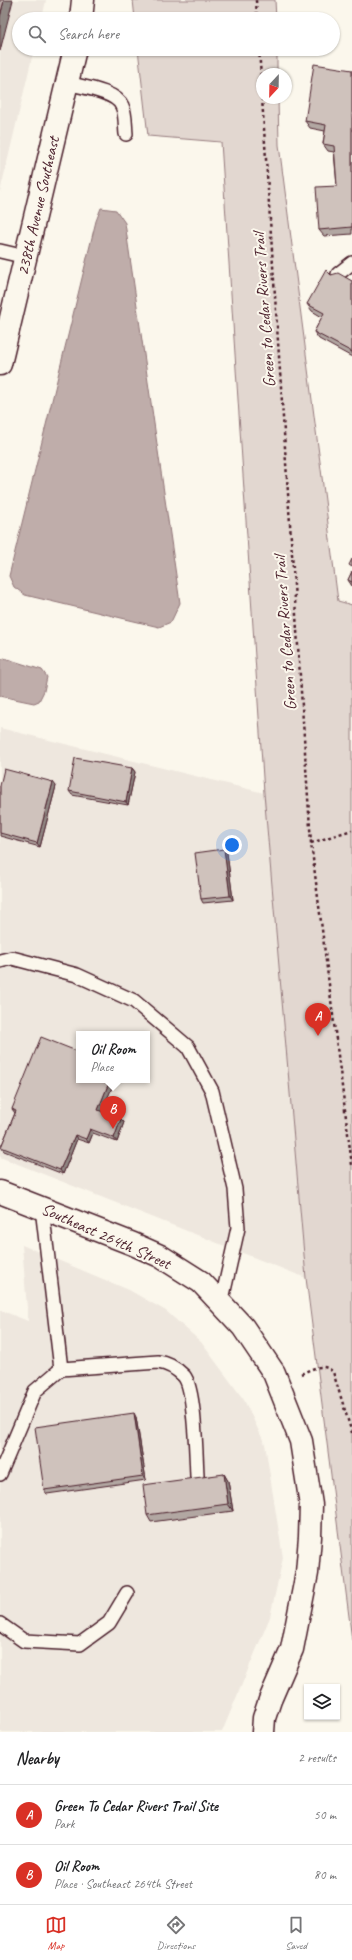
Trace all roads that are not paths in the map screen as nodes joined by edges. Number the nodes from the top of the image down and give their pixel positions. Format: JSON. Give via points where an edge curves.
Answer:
{"nodes":[{"id":1,"x":83,"y":0,"type":"edge"},
{"id":2,"x":82,"y":12,"type":"edge"},
{"id":3,"x":73,"y":56,"type":"edge"},
{"id":4,"x":67,"y":83,"type":"junction"},
{"id":5,"x":126,"y":134,"type":"dead end"},
{"id":6,"x":0,"y":251,"type":"edge"},
{"id":7,"x":26,"y":257,"type":"junction"},
{"id":8,"x":352,"y":263,"type":"edge"},
{"id":9,"x":338,"y":274,"type":"edge"},
{"id":10,"x":0,"y":364,"type":"edge"},
{"id":11,"x":0,"y":960,"type":"edge"},
{"id":12,"x":0,"y":1192,"type":"edge"},
{"id":13,"x":42,"y":1208,"type":"junction"},
{"id":14,"x":221,"y":1304,"type":"junction"},
{"id":15,"x":61,"y":1369,"type":"junction"},
{"id":16,"x":0,"y":1474,"type":"edge"},
{"id":17,"x":197,"y":1476,"type":"edge"},
{"id":18,"x":127,"y":1593,"type":"dead end"},
{"id":19,"x":0,"y":1624,"type":"edge"},
{"id":20,"x":263,"y":1732,"type":"edge"}],
"edges":[{"from":1,"to":2,"type":"street"},
{"from":3,"to":4,"type":"street","name":"238th Avenue Southeast"},
{"from":4,"to":5,"type":"lane","via":[[107,93],[121,102]]},
{"from":4,"to":7,"type":"street","name":"238th Avenue Southeast"},
{"from":6,"to":7,"type":"lane"},
{"from":7,"to":10,"type":"street","name":"238th Avenue Southeast"},
{"from":8,"to":9,"type":"lane"},
{"from":11,"to":14,"type":"lane","via":[[12,958],[77,976],[134,1001],[188,1047],[212,1091],[235,1189],[238,1228]]},
{"from":12,"to":13,"type":"street","name":"Southeast 264th Street"},
{"from":13,"to":14,"type":"street","name":"Southeast 264th Street","via":[[160,1256],[201,1282]]},
{"from":13,"to":15,"type":"lane"},
{"from":14,"to":20,"type":"street","name":"Southeast 264th Street","via":[[243,1327],[274,1373],[301,1441],[311,1505],[307,1573],[292,1649],[270,1700],[264,1718]]},
{"from":15,"to":16,"type":"lane","via":[[35,1391]]},
{"from":15,"to":17,"type":"lane","via":[[167,1363],[184,1377],[190,1390]]},
{"from":18,"to":19,"type":"lane","via":[[109,1623],[80,1644],[24,1641]]}]}
